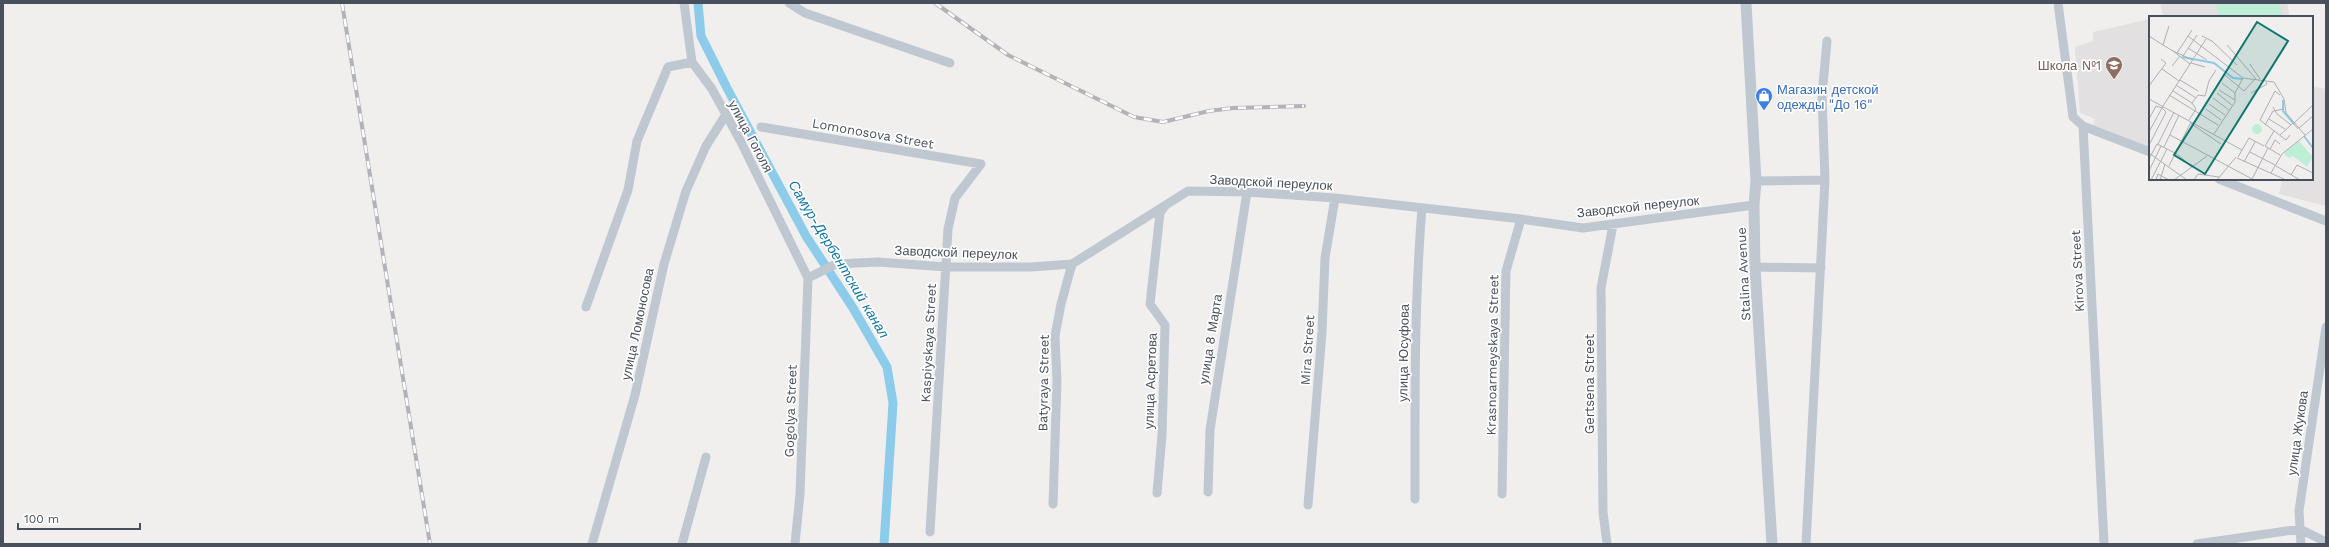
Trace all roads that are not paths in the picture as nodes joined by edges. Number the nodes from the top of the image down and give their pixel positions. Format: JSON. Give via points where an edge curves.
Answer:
{"nodes":[{"id":1,"x":684,"y":3,"type":"edge"},
{"id":2,"x":789,"y":3,"type":"edge"},
{"id":3,"x":1746,"y":3,"type":"edge"},
{"id":4,"x":2058,"y":3,"type":"edge"},
{"id":5,"x":1827,"y":41,"type":"dead end"},
{"id":6,"x":692,"y":62,"type":"junction"},
{"id":7,"x":950,"y":63,"type":"dead end"},
{"id":8,"x":725,"y":116,"type":"junction"},
{"id":9,"x":2083,"y":126,"type":"junction"},
{"id":10,"x":761,"y":127,"type":"dead end"},
{"id":11,"x":2149,"y":152,"type":"edge"},
{"id":12,"x":981,"y":164,"type":"joint"},
{"id":13,"x":1824,"y":180,"type":"junction"},
{"id":14,"x":2222,"y":180,"type":"edge"},
{"id":15,"x":1756,"y":181,"type":"junction"},
{"id":16,"x":1247,"y":192,"type":"junction"},
{"id":17,"x":1335,"y":198,"type":"junction"},
{"id":18,"x":1166,"y":205,"type":"junction"},
{"id":19,"x":1754,"y":205,"type":"junction"},
{"id":20,"x":1422,"y":208,"type":"junction"},
{"id":21,"x":1521,"y":219,"type":"junction"},
{"id":22,"x":2326,"y":221,"type":"edge"},
{"id":23,"x":1612,"y":225,"type":"junction"},
{"id":24,"x":1072,"y":264,"type":"junction"},
{"id":25,"x":1756,"y":266,"type":"junction"},
{"id":26,"x":946,"y":267,"type":"junction"},
{"id":27,"x":1821,"y":268,"type":"junction"},
{"id":28,"x":812,"y":276,"type":"junction"},
{"id":29,"x":586,"y":307,"type":"dead end"},
{"id":30,"x":2326,"y":327,"type":"edge"},
{"id":31,"x":706,"y":457,"type":"dead end"},
{"id":32,"x":1208,"y":492,"type":"dead end"},
{"id":33,"x":1156,"y":493,"type":"dead end"},
{"id":34,"x":1502,"y":494,"type":"dead end"},
{"id":35,"x":1415,"y":499,"type":"dead end"},
{"id":36,"x":1052,"y":504,"type":"dead end"},
{"id":37,"x":1308,"y":505,"type":"dead end"},
{"id":38,"x":2300,"y":529,"type":"junction"},
{"id":39,"x":930,"y":532,"type":"dead end"},
{"id":40,"x":2326,"y":542,"type":"edge"},
{"id":41,"x":592,"y":544,"type":"edge"},
{"id":42,"x":682,"y":544,"type":"edge"},
{"id":43,"x":795,"y":544,"type":"edge"},
{"id":44,"x":1607,"y":544,"type":"edge"},
{"id":45,"x":1772,"y":544,"type":"edge"},
{"id":46,"x":1806,"y":544,"type":"edge"},
{"id":47,"x":2104,"y":544,"type":"edge"},
{"id":48,"x":2197,"y":544,"type":"edge"},
{"id":49,"x":2301,"y":544,"type":"edge"}],
"edges":[{"from":1,"to":6,"type":"street","name":"улица Гоголя"},
{"from":2,"to":7,"type":"street","via":[[804,13]]},
{"from":3,"to":15,"type":"street","name":"Stalina Avenue"},
{"from":4,"to":9,"type":"street","via":[[2073,117]]},
{"from":5,"to":13,"type":"street","via":[[1822,96]]},
{"from":6,"to":8,"type":"street","name":"улица Гоголя","via":[[712,89]]},
{"from":6,"to":29,"type":"street","via":[[668,67],[652,101],[637,141],[628,190]]},
{"from":8,"to":28,"type":"street","name":"улица Гоголя"},
{"from":8,"to":41,"type":"street","name":"улица Ломоносова","via":[[706,146],[686,191],[664,264],[635,395]]},
{"from":9,"to":11,"type":"street"},
{"from":9,"to":47,"type":"street","name":"Kirova Street"},
{"from":10,"to":12,"type":"street","name":"Lomonosova Street"},
{"from":12,"to":26,"type":"street","name":"Kaspiyskaya Street","via":[[955,198],[948,229]]},
{"from":13,"to":15,"type":"street"},
{"from":13,"to":27,"type":"street"},
{"from":14,"to":22,"type":"street"},
{"from":15,"to":19,"type":"street","name":"Stalina Avenue"},
{"from":16,"to":17,"type":"street","name":"Заводской переулок"},
{"from":16,"to":18,"type":"street","name":"Заводской переулок","via":[[1188,191]]},
{"from":16,"to":32,"type":"street","name":"улица 8 Марта","via":[[1210,430]]},
{"from":17,"to":20,"type":"street","name":"Заводской переулок"},
{"from":17,"to":37,"type":"street","name":"Mira Street","via":[[1325,258],[1322,332]]},
{"from":18,"to":24,"type":"street","name":"Заводской переулок"},
{"from":18,"to":33,"type":"street","name":"улица Асретова","via":[[1160,213],[1150,304],[1165,325],[1162,435]]},
{"from":19,"to":23,"type":"street","name":"Заводской переулок"},
{"from":19,"to":25,"type":"street","name":"Stalina Avenue"},
{"from":20,"to":21,"type":"street","name":"Заводской переулок"},
{"from":20,"to":35,"type":"street","name":"улица Юсуфова","via":[[1416,321]]},
{"from":21,"to":23,"type":"street","name":"Заводской переулок","via":[[1582,228]]},
{"from":21,"to":34,"type":"street","name":"Krasnoarmeyskaya Street","via":[[1506,271]]},
{"from":23,"to":44,"type":"street","name":"Gertsena Street","via":[[1601,288],[1603,512]]},
{"from":24,"to":26,"type":"street","name":"Заводской переулок","via":[[1031,267]]},
{"from":24,"to":36,"type":"street","name":"Batyraya Street","via":[[1055,336],[1057,381]]},
{"from":25,"to":27,"type":"street"},
{"from":25,"to":45,"type":"street","name":"Stalina Avenue"},
{"from":26,"to":28,"type":"street","name":"Заводской переулок","via":[[878,262],[830,265]]},
{"from":26,"to":39,"type":"street","name":"Kaspiyskaya Street"},
{"from":27,"to":46,"type":"street"},
{"from":28,"to":43,"type":"street","name":"Gogolya Street"},
{"from":30,"to":38,"type":"street","name":"улица Жукова","via":[[2299,511]]},
{"from":31,"to":42,"type":"street"},
{"from":38,"to":40,"type":"street"},
{"from":38,"to":48,"type":"street"},
{"from":38,"to":49,"type":"street","name":"улица Жукова"}]}
